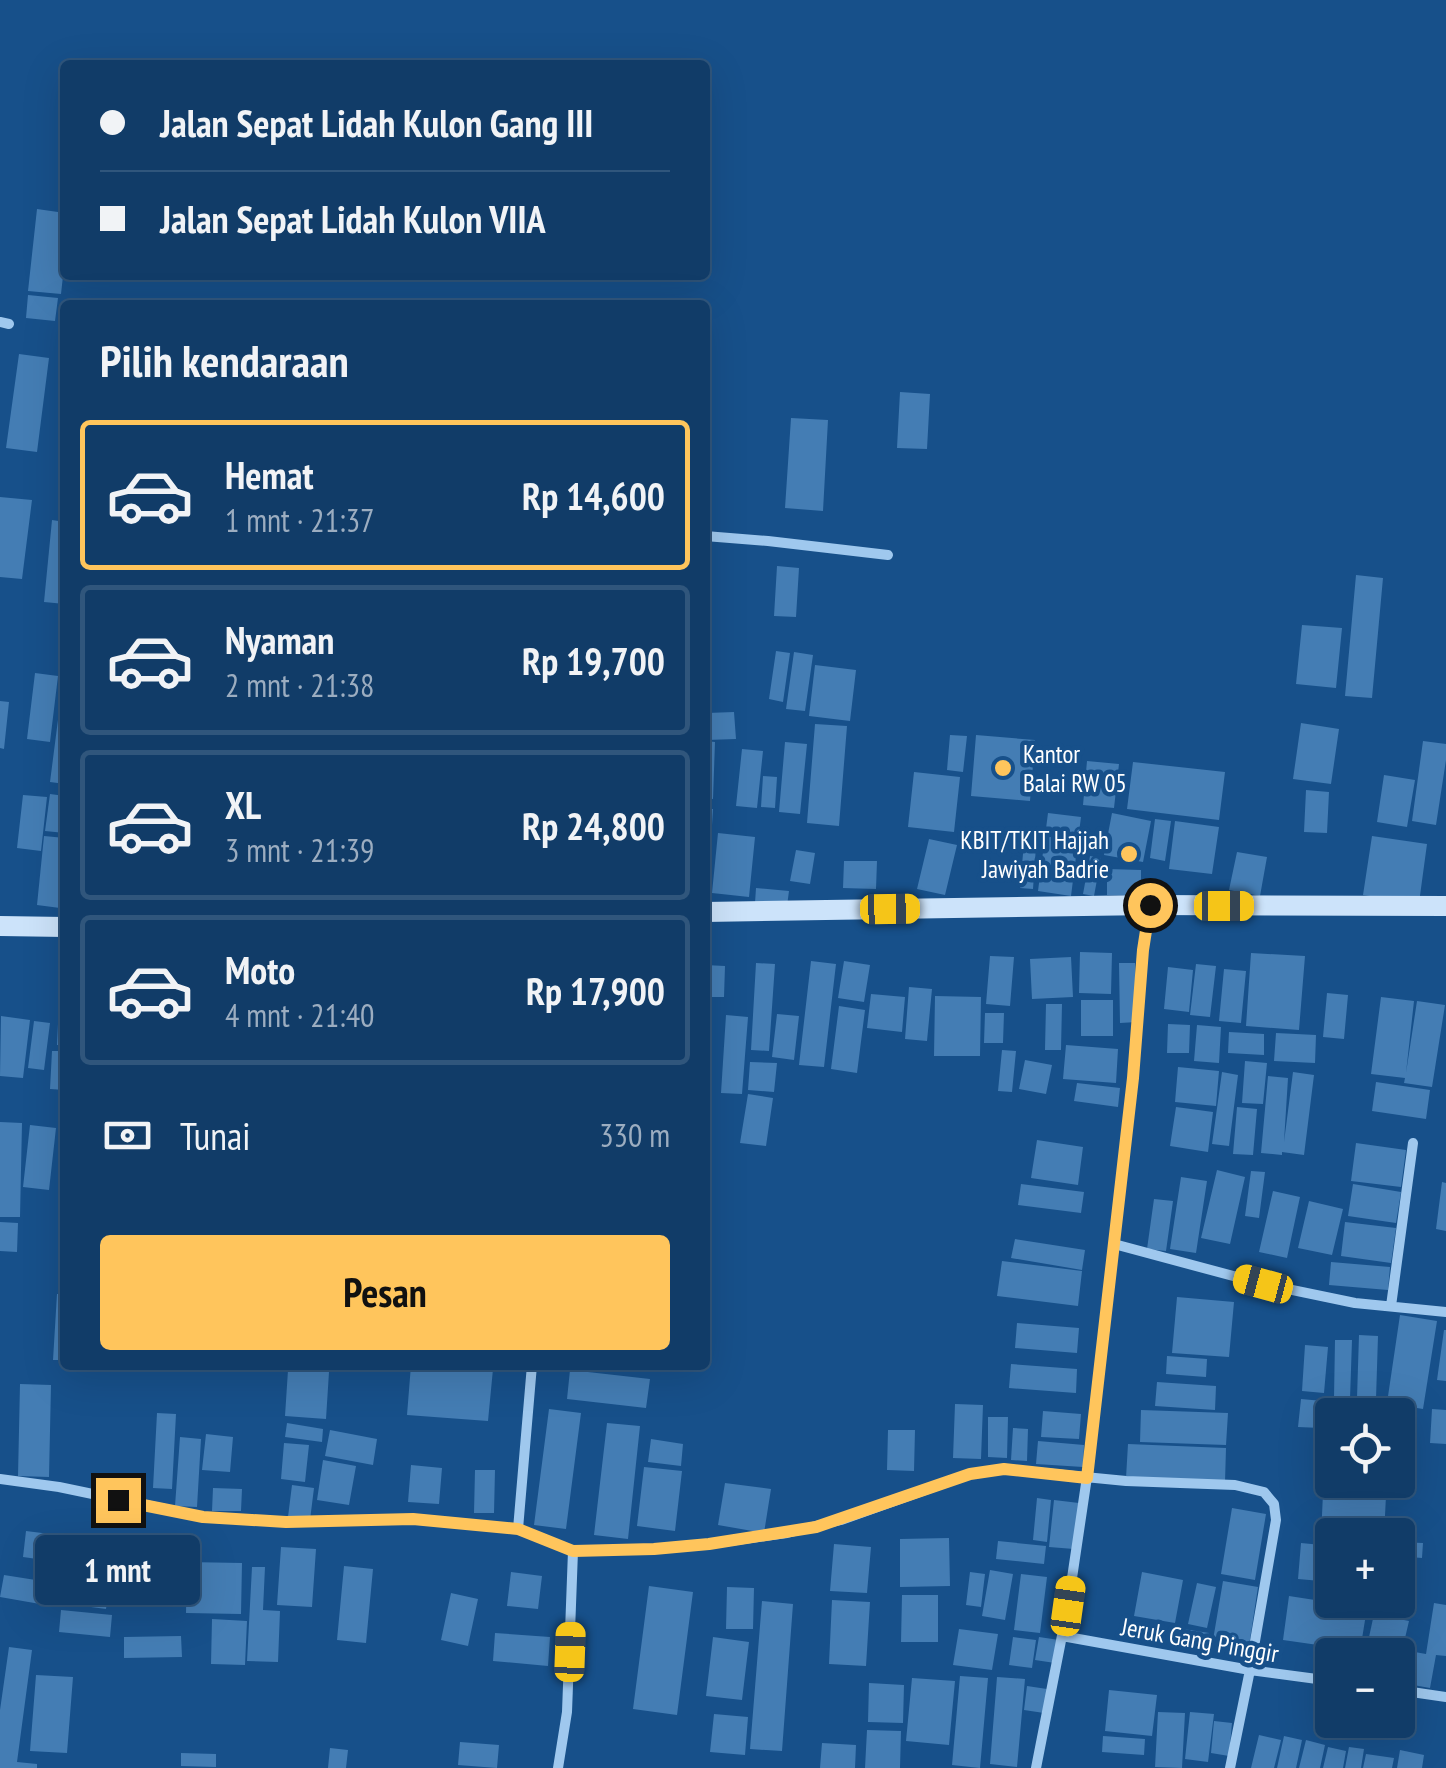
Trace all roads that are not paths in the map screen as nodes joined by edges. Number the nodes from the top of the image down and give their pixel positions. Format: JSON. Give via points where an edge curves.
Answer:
{"nodes":[{"id":1,"x":710,"y":536,"type":"edge"},
{"id":2,"x":888,"y":555,"type":"dead end"},
{"id":3,"x":1150,"y":905,"type":"junction"},
{"id":4,"x":1446,"y":906,"type":"edge"},
{"id":5,"x":710,"y":912,"type":"edge"},
{"id":6,"x":0,"y":926,"type":"edge"},
{"id":7,"x":60,"y":927,"type":"edge"},
{"id":8,"x":1413,"y":1144,"type":"dead end"},
{"id":9,"x":1114,"y":1244,"type":"junction"},
{"id":10,"x":1390,"y":1306,"type":"junction"},
{"id":11,"x":1446,"y":1312,"type":"edge"},
{"id":12,"x":532,"y":1370,"type":"edge"},
{"id":13,"x":1087,"y":1478,"type":"junction"},
{"id":14,"x":0,"y":1479,"type":"edge"},
{"id":15,"x":518,"y":1529,"type":"junction"},
{"id":16,"x":573,"y":1551,"type":"junction"},
{"id":17,"x":1062,"y":1636,"type":"junction"},
{"id":18,"x":1250,"y":1670,"type":"junction"},
{"id":19,"x":1315,"y":1679,"type":"edge"},
{"id":20,"x":1415,"y":1692,"type":"edge"},
{"id":21,"x":1446,"y":1697,"type":"edge"},
{"id":22,"x":558,"y":1768,"type":"edge"},
{"id":23,"x":1036,"y":1768,"type":"edge"},
{"id":24,"x":1230,"y":1768,"type":"edge"}],
"edges":[{"from":1,"to":2,"type":"street"},
{"from":3,"to":4,"type":"main road"},
{"from":3,"to":5,"type":"main road"},
{"from":3,"to":9,"type":"street"},
{"from":6,"to":7,"type":"main road"},
{"from":8,"to":10,"type":"street"},
{"from":9,"to":10,"type":"street","via":[[1263,1284]]},
{"from":9,"to":13,"type":"street"},
{"from":10,"to":11,"type":"street"},
{"from":12,"to":15,"type":"street"},
{"from":13,"to":16,"type":"street","via":[[1004,1469],[787,1533]]},
{"from":13,"to":17,"type":"street"},
{"from":13,"to":18,"type":"street","via":[[1264,1492],[1276,1520]]},
{"from":14,"to":15,"type":"street","via":[[203,1517],[413,1519]]},
{"from":15,"to":16,"type":"street"},
{"from":16,"to":22,"type":"street","via":[[567,1712]]},
{"from":17,"to":18,"type":"street","name":"Jeruk Gang Pinggir"},
{"from":17,"to":23,"type":"street"},
{"from":18,"to":19,"type":"street","name":"Jeruk Gang Pinggir"},
{"from":18,"to":24,"type":"street"},
{"from":20,"to":21,"type":"street"}]}
